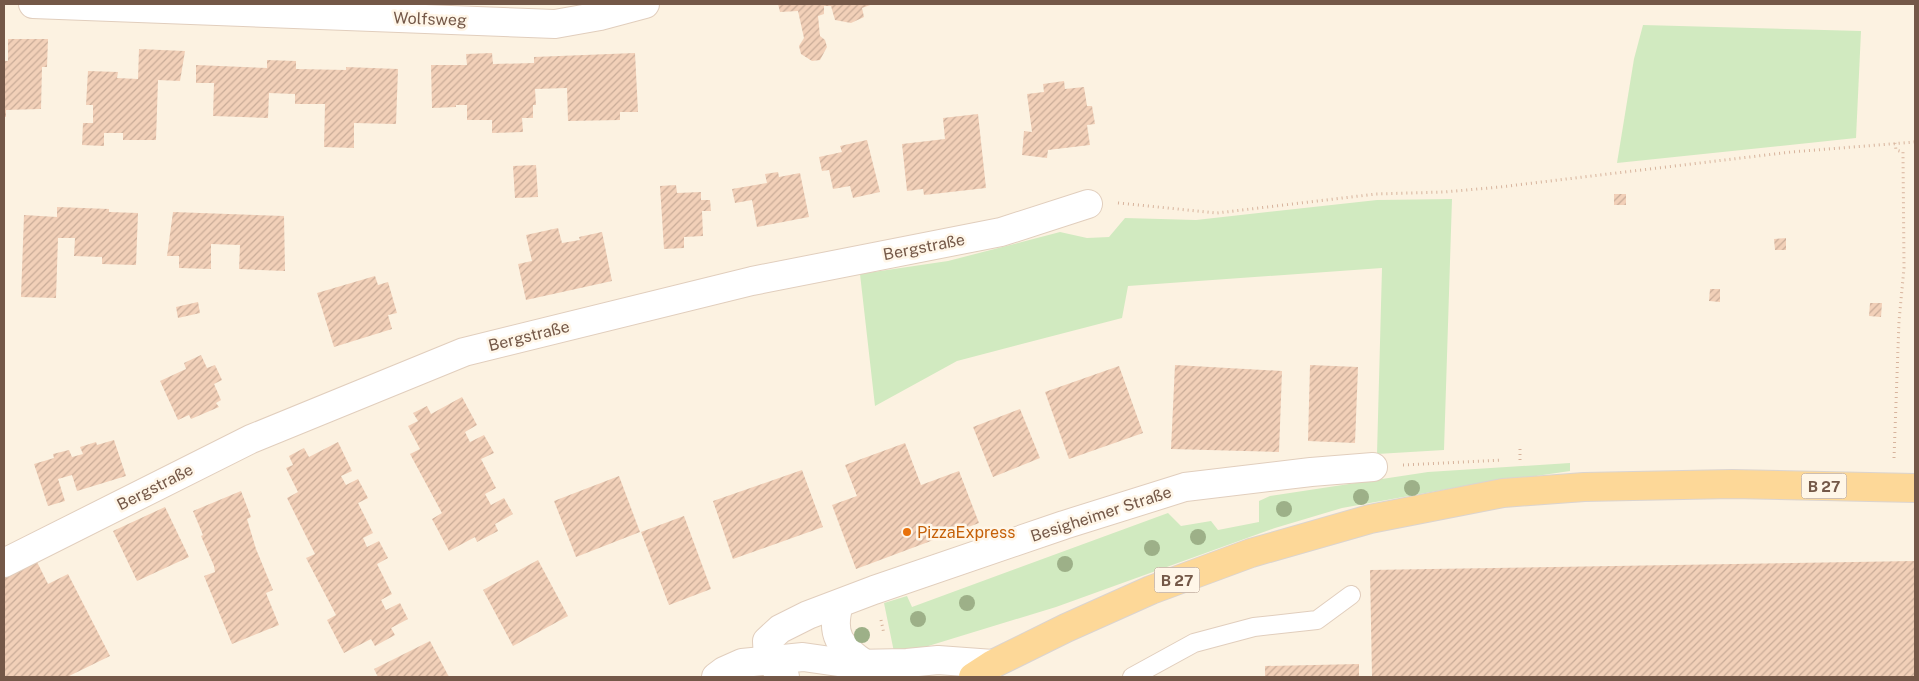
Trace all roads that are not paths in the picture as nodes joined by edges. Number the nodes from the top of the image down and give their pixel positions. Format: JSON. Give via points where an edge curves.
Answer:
{"nodes":[{"id":1,"x":33,"y":4,"type":"edge"},
{"id":2,"x":645,"y":4,"type":"edge"},
{"id":3,"x":1088,"y":204,"type":"road end"},
{"id":4,"x":1372,"y":467,"type":"dead end"},
{"id":5,"x":1915,"y":488,"type":"edge"},
{"id":6,"x":4,"y":563,"type":"edge"},
{"id":7,"x":1351,"y":595,"type":"dead end"},
{"id":8,"x":839,"y":604,"type":"junction"},
{"id":9,"x":865,"y":664,"type":"junction"},
{"id":10,"x":835,"y":668,"type":"edge"},
{"id":11,"x":777,"y":669,"type":"edge"},
{"id":12,"x":983,"y":671,"type":"edge"},
{"id":13,"x":716,"y":677,"type":"edge"},
{"id":14,"x":1132,"y":677,"type":"edge"}],
"edges":[{"from":1,"to":2,"type":"street","name":"Wolfsweg","via":[[555,24]]},
{"from":3,"to":6,"type":"street","name":"Bergstraße","via":[[1001,232],[752,281],[464,352],[251,439]]},
{"from":4,"to":8,"type":"street","name":"Besigheimer Straße","via":[[1186,487],[1064,525]]},
{"from":5,"to":12,"type":"main road","number":"B 27","via":[[1732,484],[1584,486],[1503,493],[1370,518],[1251,553],[1152,590],[1066,628]]},
{"from":7,"to":14,"type":"lane","via":[[1317,620],[1254,627],[1194,643]]},
{"from":8,"to":9,"type":"street","via":[[837,636],[850,654]]},
{"from":8,"to":11,"type":"street","name":"Besigheimer Straße","via":[[780,629],[767,641]]},
{"from":9,"to":10,"type":"street"},
{"from":9,"to":12,"type":"street","via":[[938,660]]},
{"from":10,"to":11,"type":"street","via":[[803,657]]},
{"from":11,"to":13,"type":"street","via":[[742,663]]}]}
